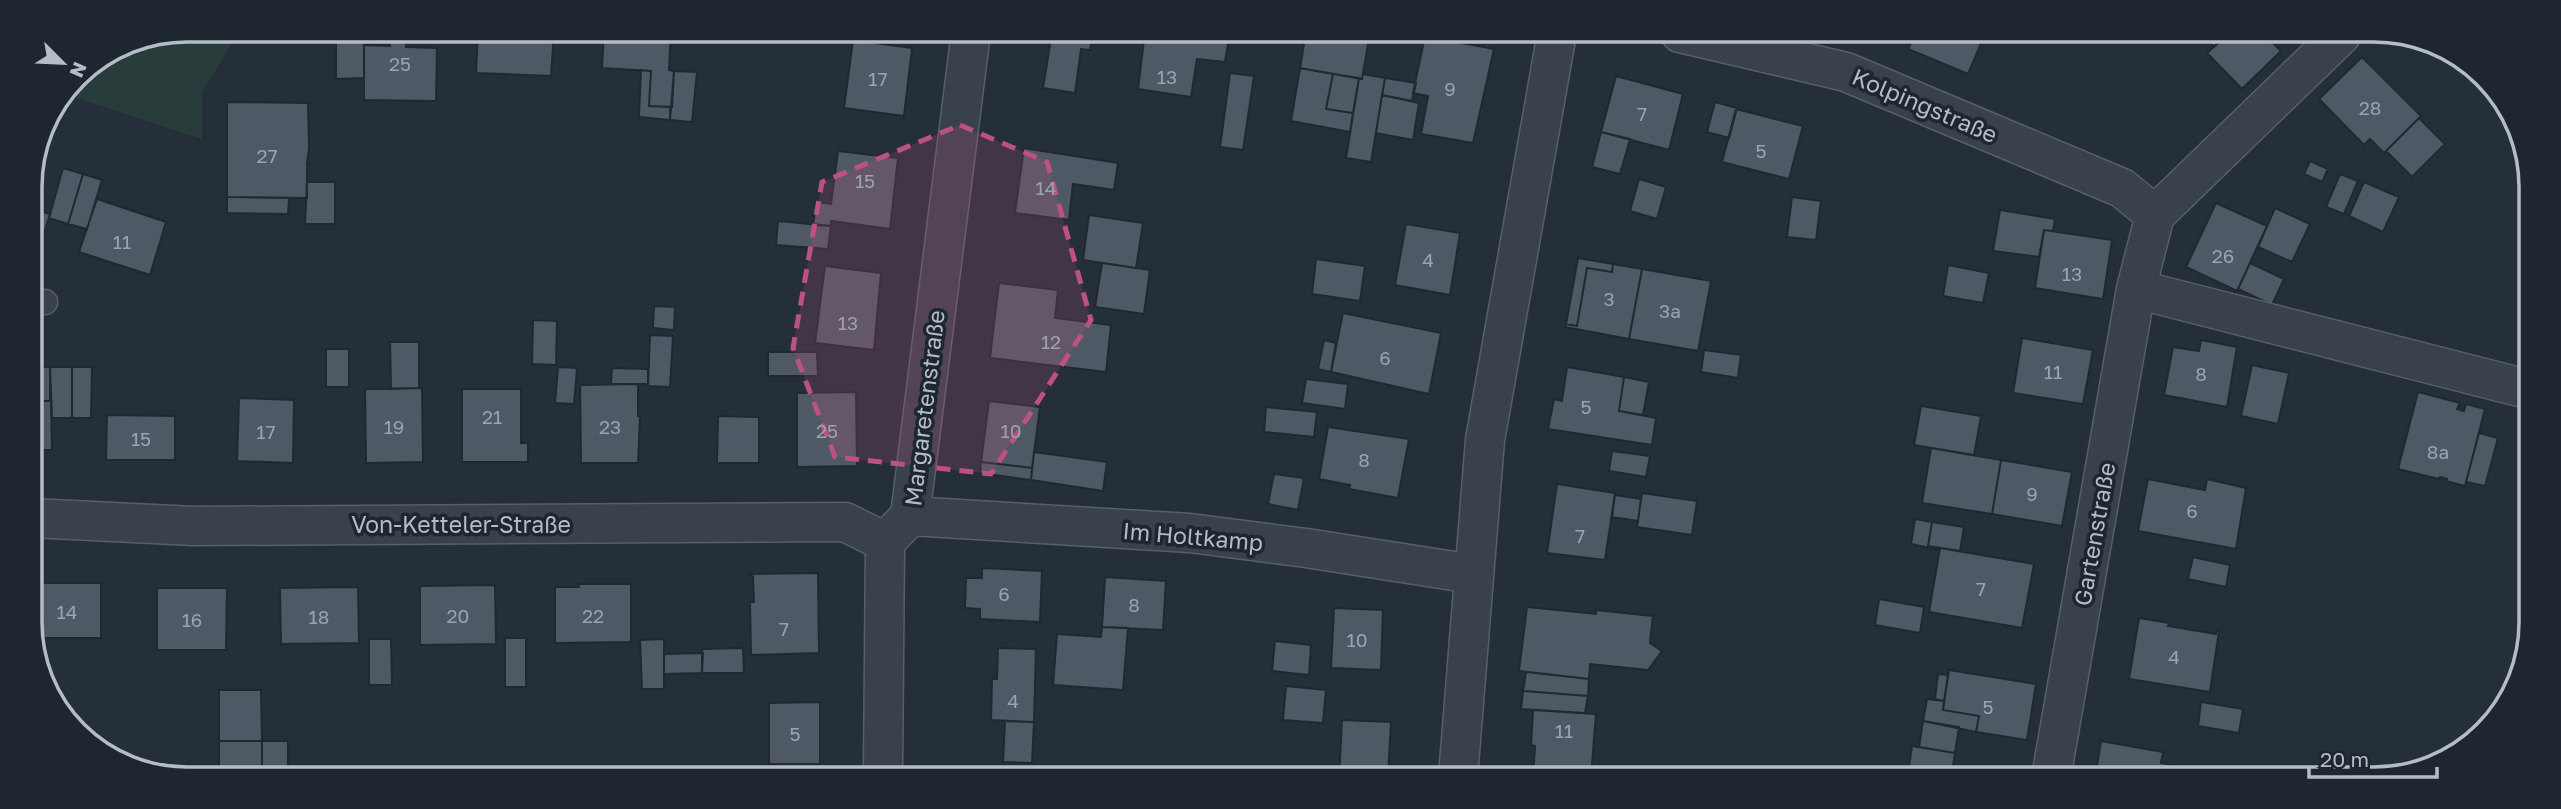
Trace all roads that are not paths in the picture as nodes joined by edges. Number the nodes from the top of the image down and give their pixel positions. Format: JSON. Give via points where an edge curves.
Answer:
{"nodes":[{"id":1,"x":970,"y":42,"type":"edge"},
{"id":2,"x":1555,"y":42,"type":"edge"},
{"id":3,"x":1718,"y":42,"type":"edge"},
{"id":4,"x":2334,"y":42,"type":"edge"},
{"id":5,"x":2155,"y":215,"type":"junction"},
{"id":6,"x":2136,"y":289,"type":"junction"},
{"id":7,"x":2519,"y":387,"type":"edge"},
{"id":8,"x":42,"y":518,"type":"edge"},
{"id":9,"x":898,"y":529,"type":"junction"},
{"id":10,"x":1473,"y":574,"type":"junction"},
{"id":11,"x":883,"y":767,"type":"edge"},
{"id":12,"x":1459,"y":767,"type":"edge"},
{"id":13,"x":2054,"y":767,"type":"edge"}],
"edges":[{"from":1,"to":9,"type":"street","name":"Margaretenstraße"},
{"from":2,"to":10,"type":"street","via":[[1485,440]]},
{"from":3,"to":5,"type":"street","name":"Kolpingstraße","via":[[1846,72],[2122,188]]},
{"from":4,"to":5,"type":"street"},
{"from":5,"to":6,"type":"street","name":"Gartenstraße"},
{"from":6,"to":7,"type":"street"},
{"from":6,"to":13,"type":"street","name":"Gartenstraße"},
{"from":8,"to":9,"type":"street","name":"Von-Ketteler-Straße","via":[[194,526],[845,522]]},
{"from":9,"to":10,"type":"street","name":"Im Holtkamp","via":[[1190,533]]},
{"from":9,"to":11,"type":"street","name":"Margaretenstraße"},
{"from":10,"to":12,"type":"street"}]}
